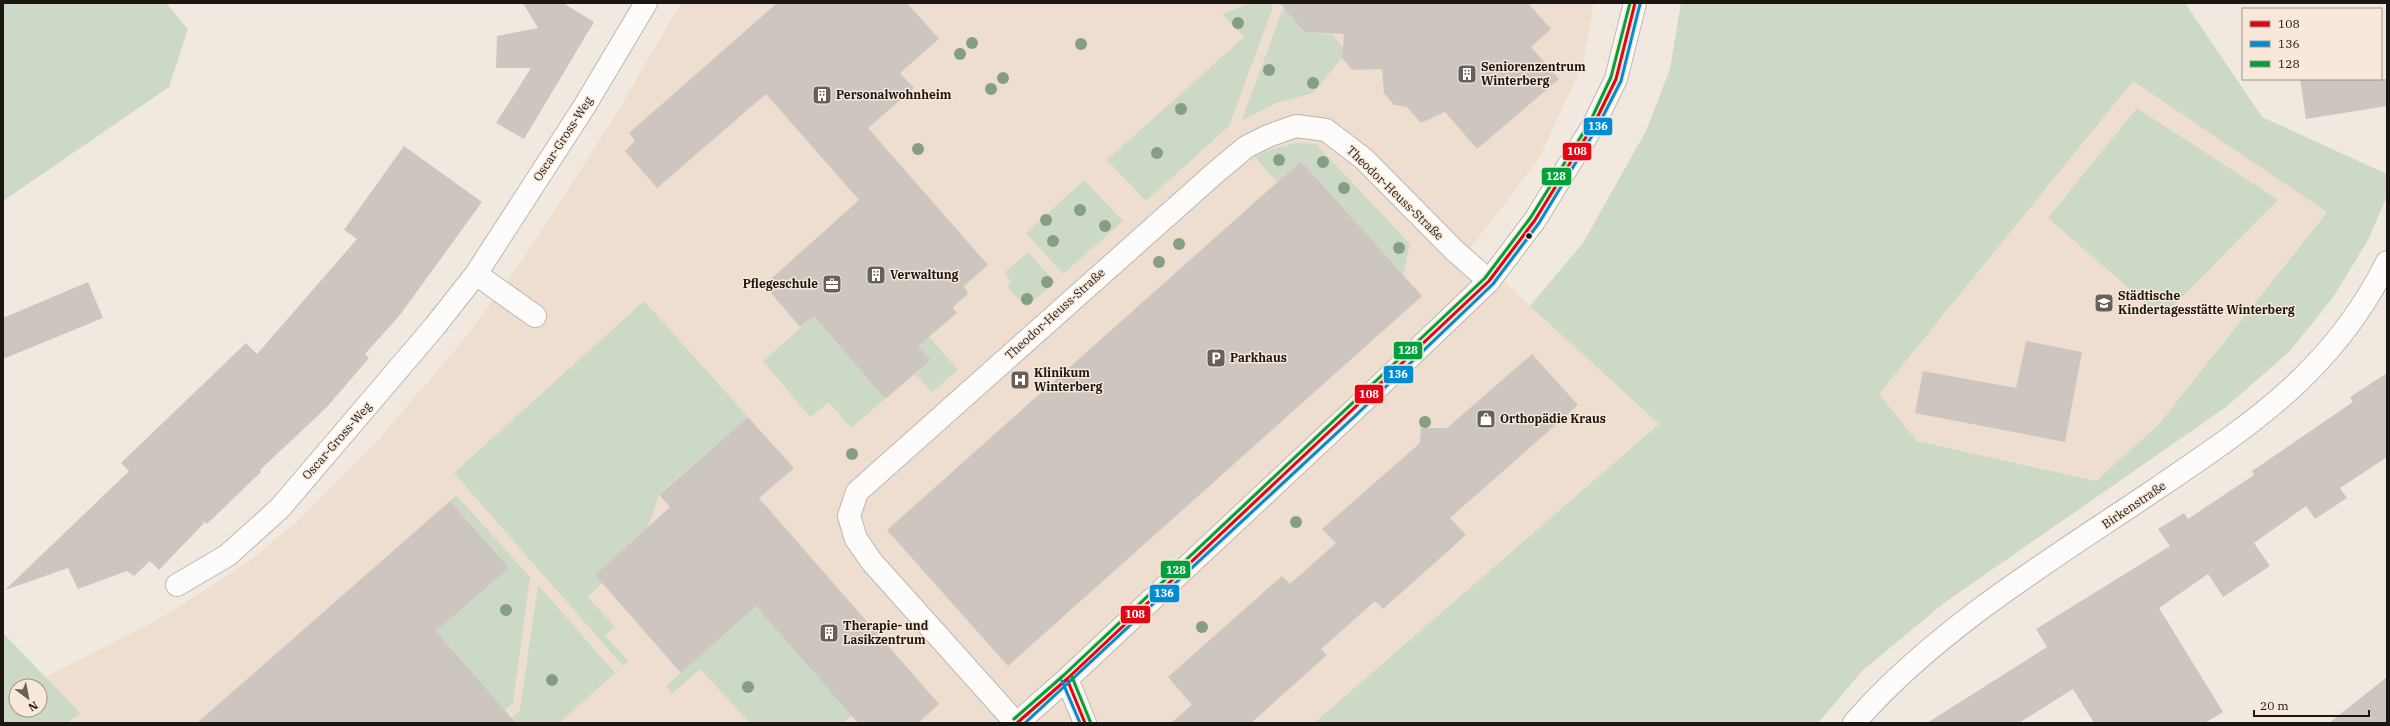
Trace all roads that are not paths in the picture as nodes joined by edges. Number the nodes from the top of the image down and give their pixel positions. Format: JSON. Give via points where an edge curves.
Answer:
{"nodes":[{"id":1,"x":646,"y":3,"type":"edge"},
{"id":2,"x":1635,"y":3,"type":"edge"},
{"id":3,"x":2387,"y":262,"type":"edge"},
{"id":4,"x":476,"y":274,"type":"junction"},
{"id":5,"x":1489,"y":281,"type":"junction"},
{"id":6,"x":535,"y":316,"type":"dead end"},
{"id":7,"x":177,"y":585,"type":"dead end"},
{"id":8,"x":1067,"y":679,"type":"junction"},
{"id":9,"x":1016,"y":723,"type":"edge"},
{"id":10,"x":1085,"y":723,"type":"edge"},
{"id":11,"x":1854,"y":723,"type":"edge"}],
"edges":[{"from":1,"to":4,"type":"street","name":"Oscar-Gross-Weg","via":[[584,107]]},
{"from":2,"to":5,"type":"street","via":[[1616,79],[1594,124],[1535,220]]},
{"from":3,"to":11,"type":"street","name":"Birkenstraße","via":[[2370,295],[2339,340],[2312,369],[2244,429],[1956,626],[1882,691]]},
{"from":4,"to":6,"type":"street"},
{"from":4,"to":7,"type":"street","name":"Oscar-Gross-Weg","via":[[280,508],[228,555]]},
{"from":5,"to":8,"type":"street"},
{"from":5,"to":9,"type":"street","name":"Theodor-Heuss-Straße","via":[[1454,250],[1364,159],[1326,130],[1296,126],[1246,147],[857,492],[849,516],[856,539],[872,562]]},
{"from":8,"to":9,"type":"street"},
{"from":8,"to":10,"type":"street"}]}
